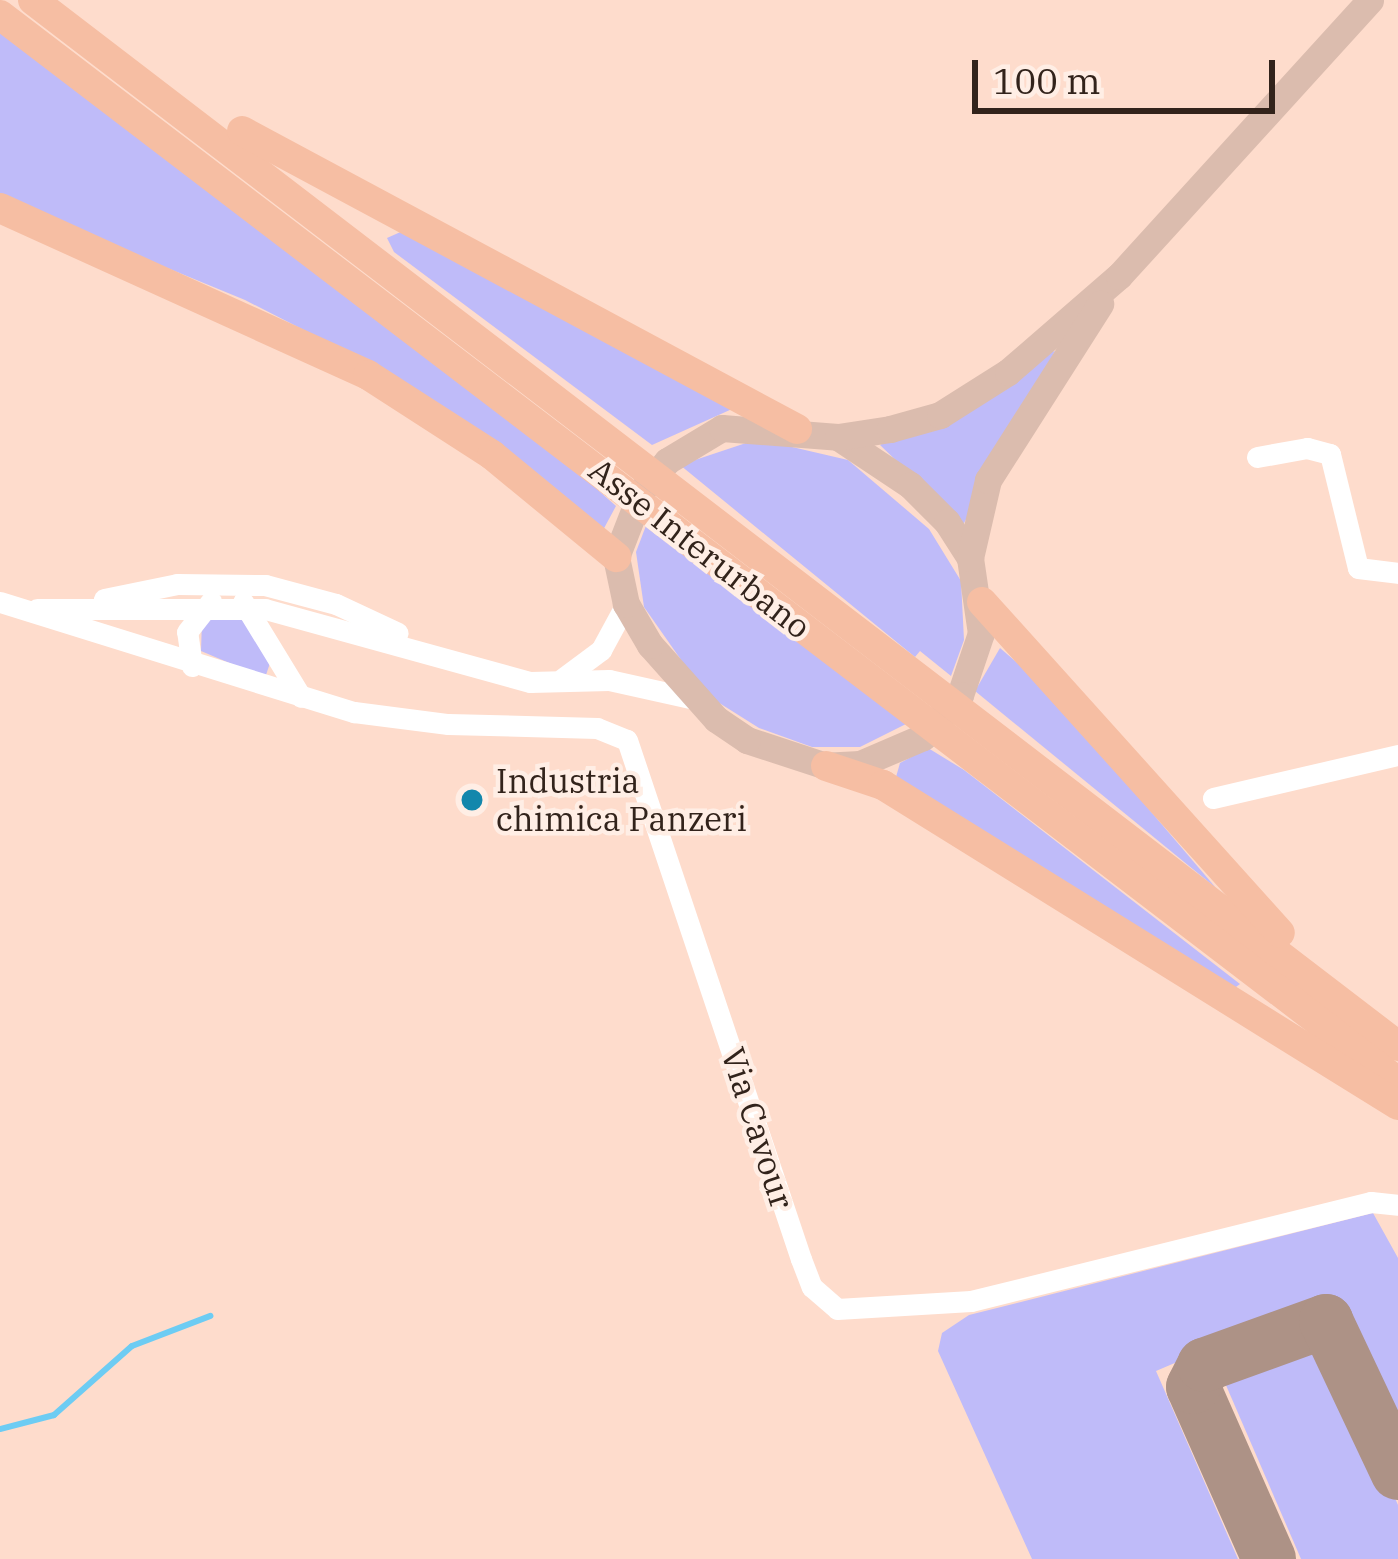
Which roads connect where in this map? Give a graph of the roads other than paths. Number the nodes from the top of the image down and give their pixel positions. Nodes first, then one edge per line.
1 (34, 0) edge
2 (1370, 0) edge
3 (0, 15) edge
4 (166, 97) junction
5 (0, 208) edge
6 (1119, 276) junction
7 (797, 429) junction
8 (838, 436) junction
9 (593, 447) junction
10 (1257, 457) dead end
11 (616, 557) junction
12 (970, 559) junction
13 (1398, 573) edge
14 (177, 584) junction
15 (240, 601) junction
16 (982, 602) junction
17 (206, 603) junction
18 (336, 604) junction
19 (626, 604) junction
20 (18, 606) edge
21 (304, 616) junction
22 (453, 659) junction
23 (192, 666) junction
24 (280, 668) junction
25 (559, 680) junction
26 (270, 690) junction
27 (301, 697) junction
28 (690, 698) junction
29 (1398, 755) edge
30 (826, 766) junction
31 (1213, 798) dead end
32 (1300, 970) junction
33 (1398, 1046) edge
34 (1398, 1082) edge
35 (1398, 1105) edge
36 (1398, 1205) edge

1 - 4 highway, Asse Interurbano
2 - 6 main road
3 - 9 highway, Asse Interurbano
4 - 7 highway
4 - 9 highway, Asse Interurbano
5 - 11 highway
6 - 8 main road
6 - 12 main road
7 - 8 main road
7 - 11 main road
8 - 12 main road
9 - 32 highway, Asse Interurbano
9 - 34 highway, Asse Interurbano
10 - 13 street
11 - 19 main road
12 - 16 main road
14 - 15 street
14 - 18 street
14 - 20 street
15 - 17 street
15 - 18 street
15 - 21 street
15 - 24 street
16 - 30 main road
16 - 32 highway
17 - 20 street
17 - 23 street
18 - 22 street
19 - 25 street
19 - 28 main road
20 - 23 street, Via Cavour
21 - 22 street
21 - 24 street
22 - 25 street
23 - 26 street, Via Cavour
24 - 26 street
24 - 27 street
25 - 28 street
26 - 27 street, Via Cavour
27 - 36 street, Via Cavour
28 - 30 main road
29 - 31 street
30 - 35 highway
32 - 33 highway, Asse Interurbano

